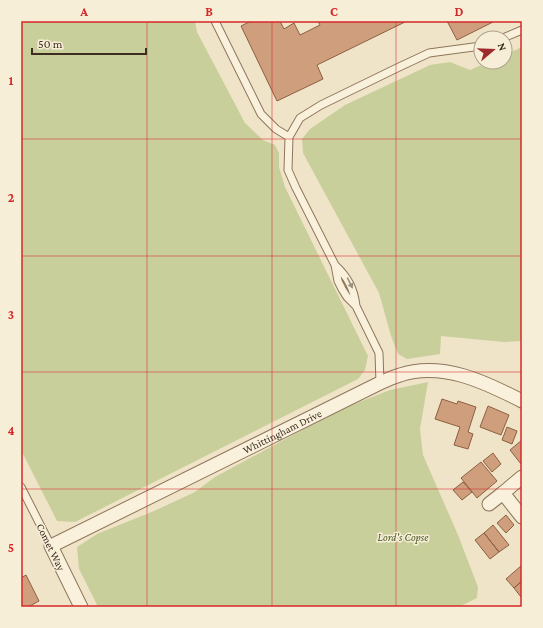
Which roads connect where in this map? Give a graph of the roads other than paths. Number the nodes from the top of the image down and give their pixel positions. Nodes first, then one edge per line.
1 (215, 21) edge
2 (473, 47) edge
3 (289, 137) junction
4 (380, 383) junction
5 (522, 401) edge
6 (522, 477) edge
7 (21, 487) edge
8 (503, 493) junction
9 (489, 504) dead end
10 (522, 517) edge
11 (51, 546) junction
12 (81, 607) edge

1 - 3 lane
2 - 3 lane
3 - 4 lane
4 - 5 street, Whittingham Drive
4 - 11 street, Whittingham Drive
6 - 8 street
7 - 11 lane, Comet Way
8 - 9 street
8 - 10 street
11 - 12 street, Comet Way

